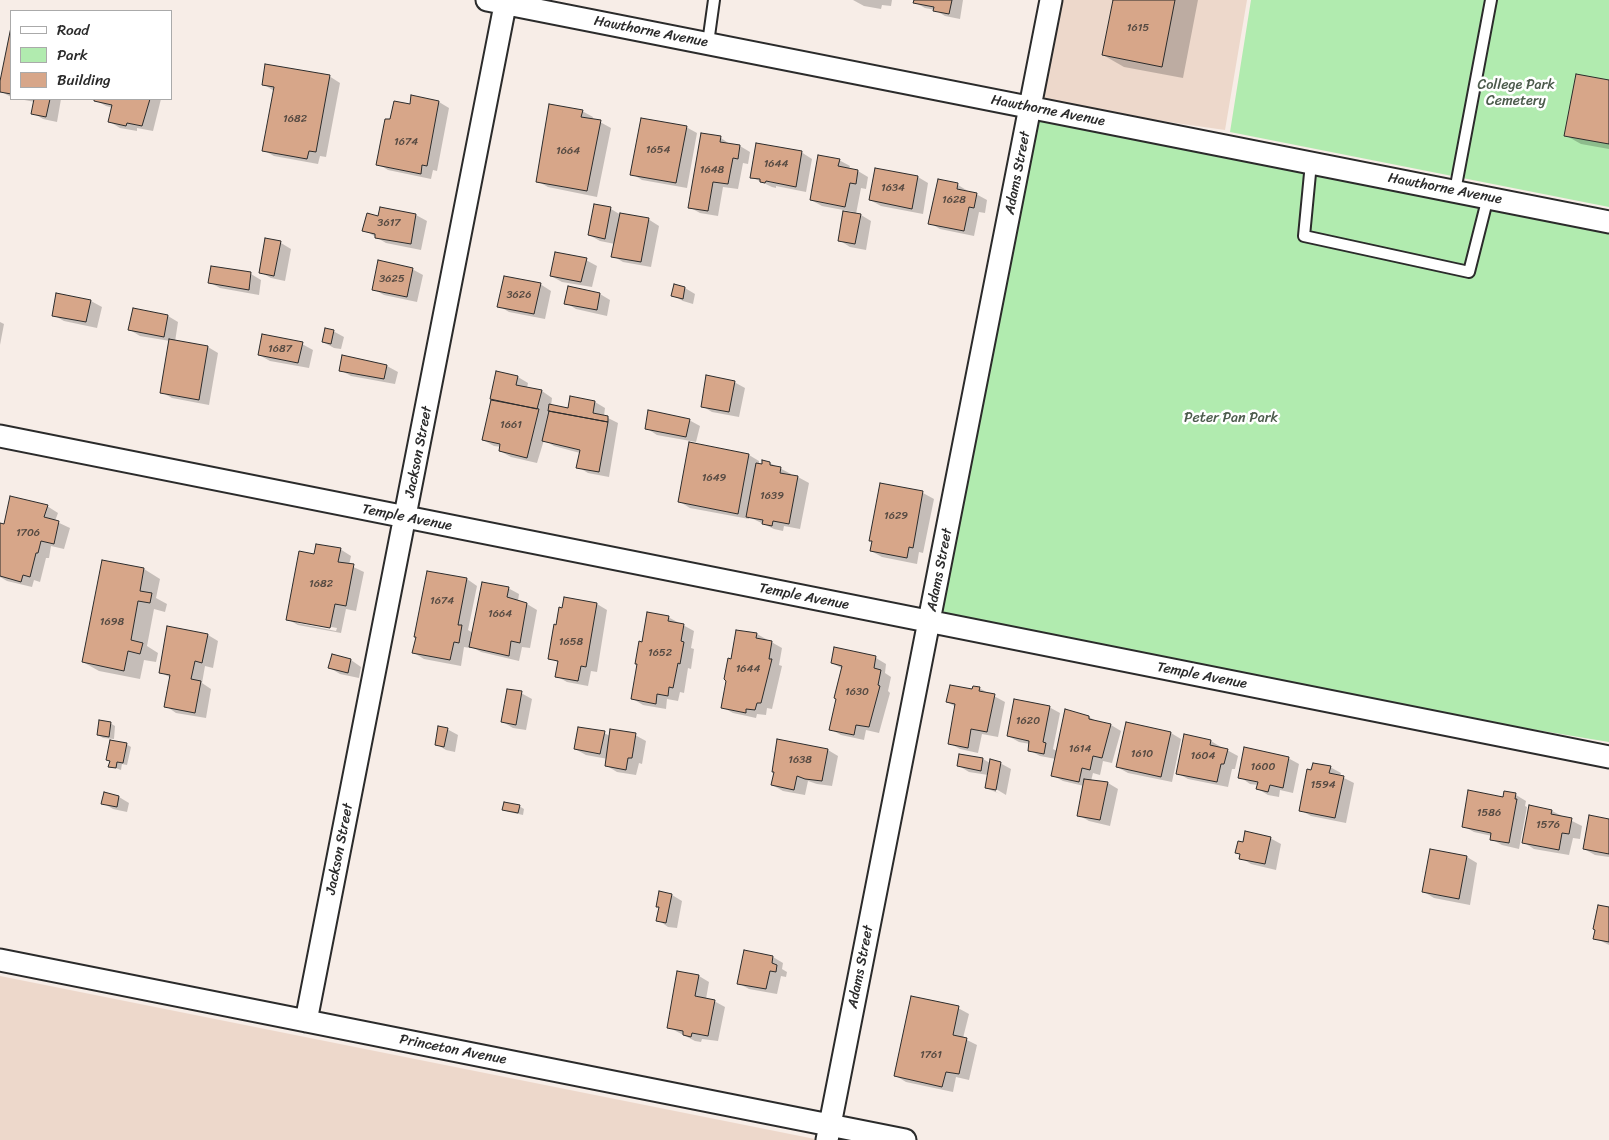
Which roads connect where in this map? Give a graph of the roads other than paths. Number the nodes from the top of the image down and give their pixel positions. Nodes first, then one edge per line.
1 (714, 0) edge
2 (1051, 0) edge
3 (1491, 0) edge
4 (500, 1) edge
5 (708, 44) junction
6 (1030, 107) junction
7 (1311, 162) junction
8 (1455, 191) junction
9 (1488, 197) junction
10 (1609, 222) edge
11 (0, 436) edge
12 (406, 517) junction
13 (929, 622) junction
14 (1609, 757) edge
15 (0, 960) edge
16 (306, 1020) junction
17 (828, 1132) edge
18 (905, 1140) edge

1 - 5 lane
2 - 6 street, Adams Street
3 - 8 lane
4 - 5 street, Hawthorne Avenue
4 - 12 street, Jackson Street
5 - 6 street, Hawthorne Avenue
6 - 7 street, Hawthorne Avenue
6 - 13 street, Adams Street
7 - 8 street, Hawthorne Avenue
7 - 9 lane
8 - 9 street, Hawthorne Avenue
9 - 10 street, Hawthorne Avenue
11 - 12 street, Temple Avenue
12 - 13 street, Temple Avenue
12 - 16 street, Jackson Street
13 - 14 street, Temple Avenue
13 - 17 street, Adams Street
15 - 16 street, Princeton Avenue
16 - 17 street, Princeton Avenue
17 - 18 street, Princeton Avenue

